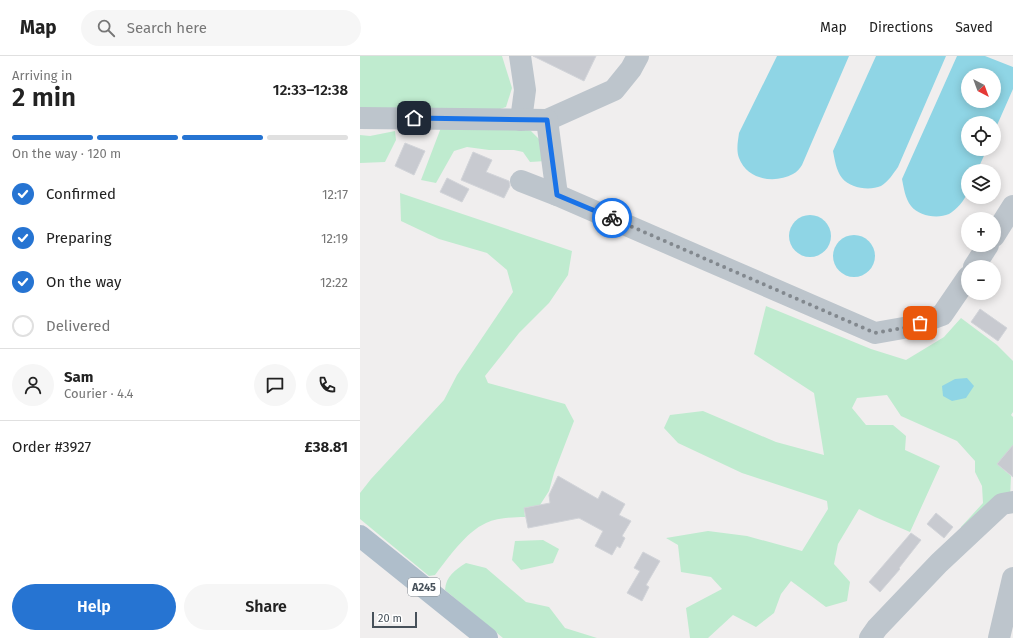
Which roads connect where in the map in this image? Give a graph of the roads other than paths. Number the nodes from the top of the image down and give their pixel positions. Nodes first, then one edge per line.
1 (638, 56) edge
2 (519, 59) edge
3 (360, 118) edge
4 (521, 120) junction
5 (547, 120) junction
6 (521, 180) dead end
7 (557, 195) junction
8 (1013, 206) edge
9 (1001, 225) edge
10 (961, 287) edge
11 (1013, 502) edge
12 (360, 536) edge
13 (1013, 578) edge
14 (487, 638) edge
15 (870, 638) edge
16 (1000, 638) edge

1 - 5 lane
2 - 4 lane
3 - 4 lane
4 - 5 lane
5 - 7 lane
6 - 7 lane
7 - 10 lane
8 - 9 lane
11 - 15 lane
12 - 14 main road, A245
13 - 16 lane

